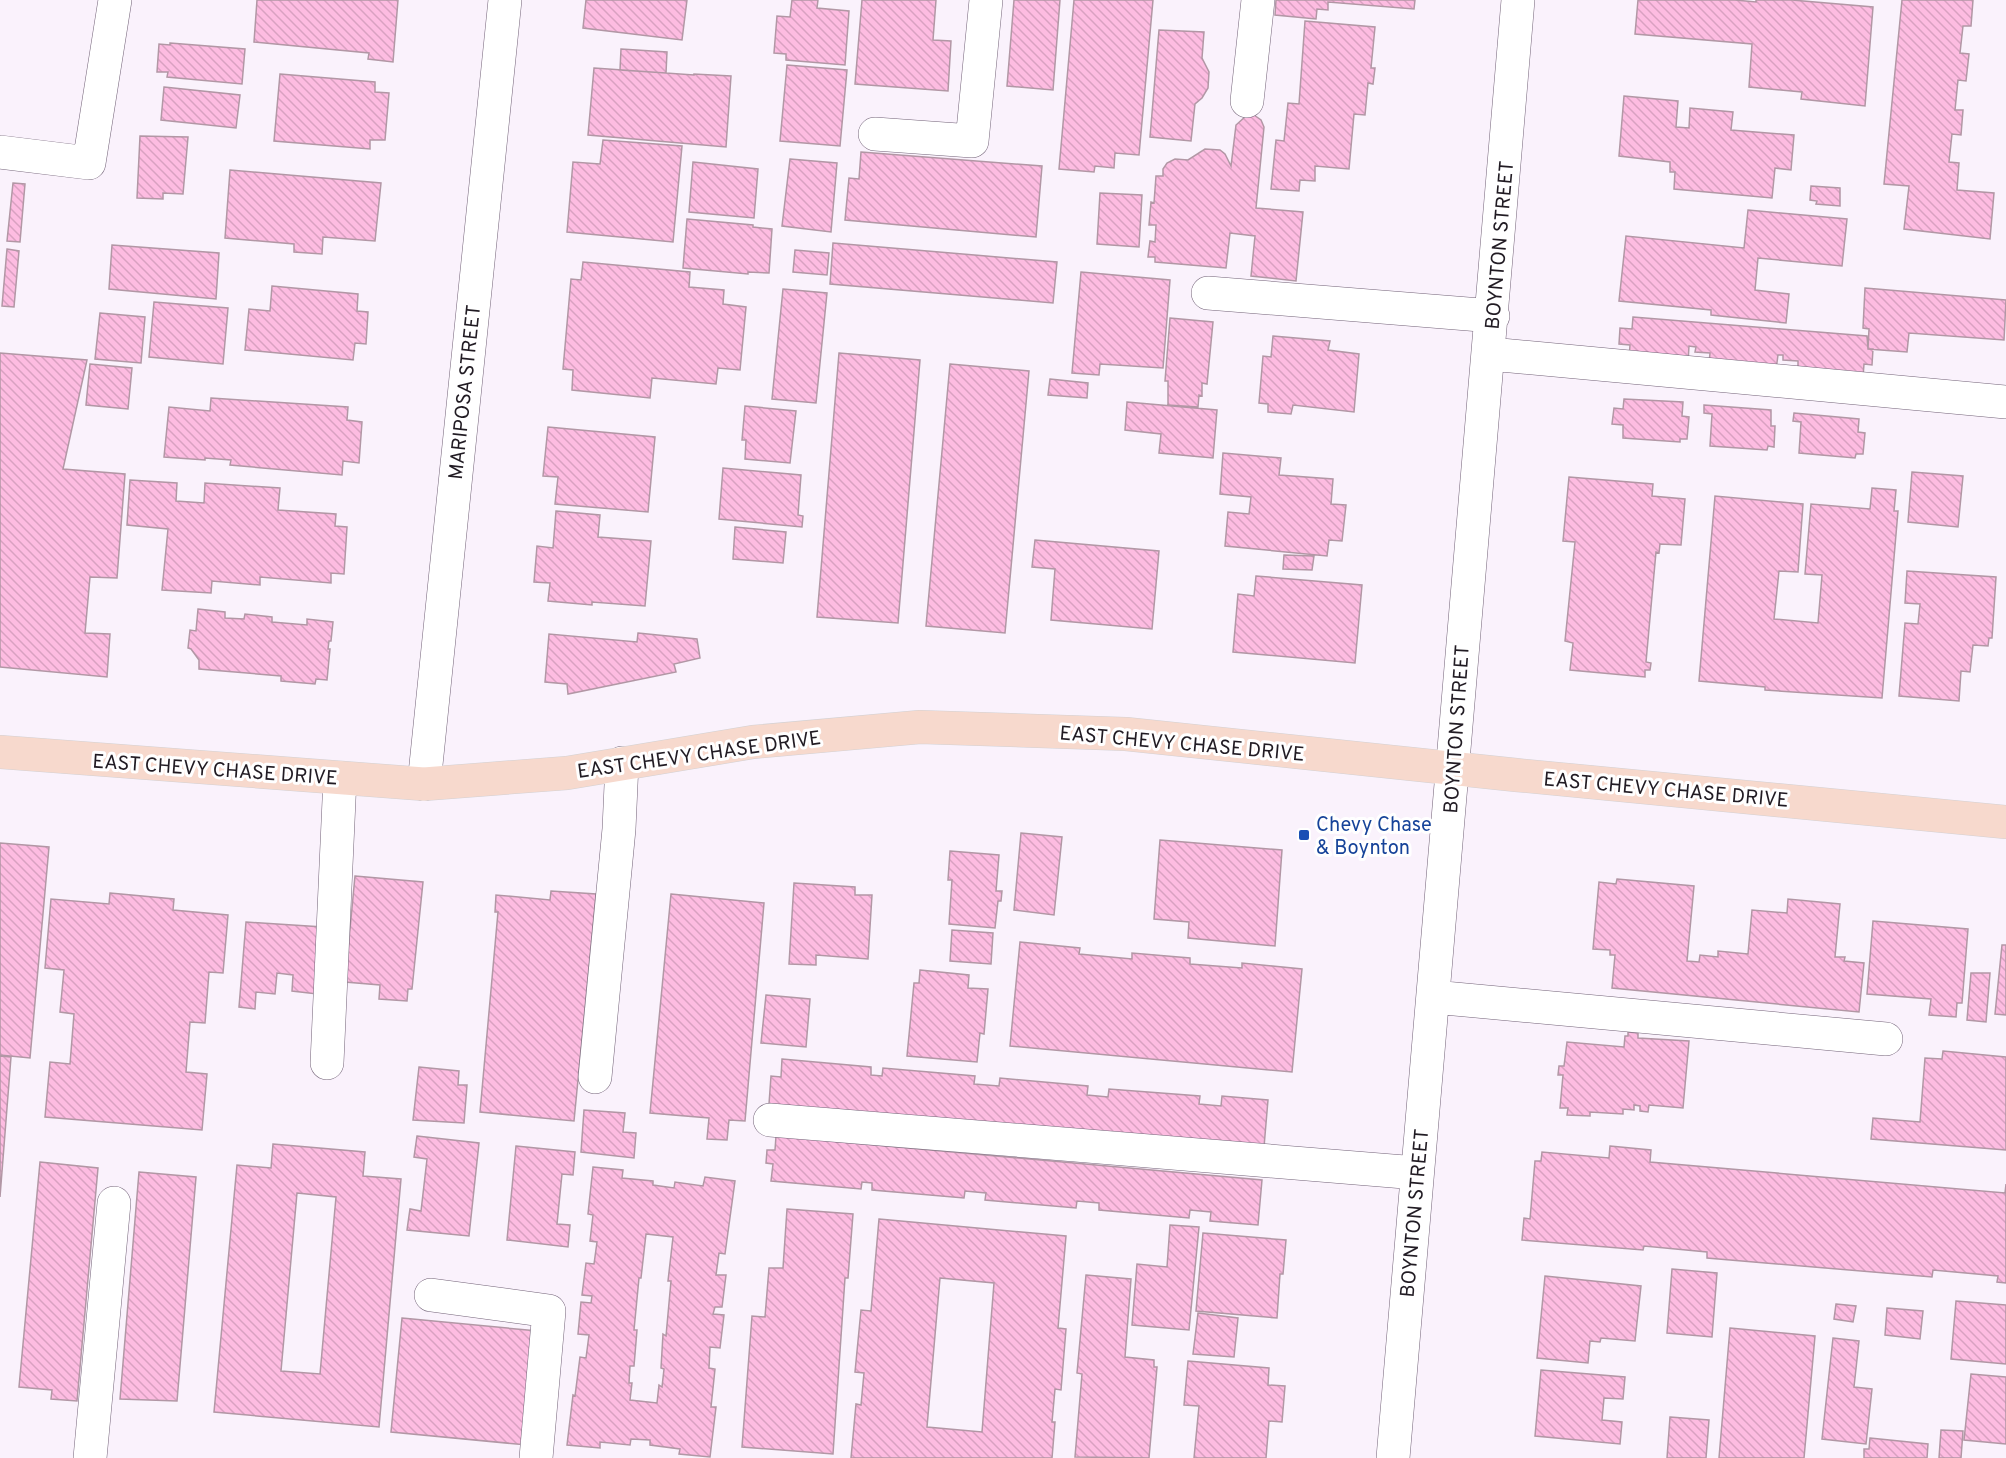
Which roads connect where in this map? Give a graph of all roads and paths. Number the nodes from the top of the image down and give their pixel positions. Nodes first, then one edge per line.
1 (115, 0) edge
2 (505, 0) edge
3 (986, 0) edge
4 (1258, 0) edge
5 (1518, 0) edge
6 (1247, 102) dead end
7 (875, 134) dead end
8 (0, 153) edge
9 (1208, 293) dead end
10 (1493, 316) junction
11 (1490, 354) junction
12 (2006, 402) edge
13 (0, 753) edge
14 (622, 764) junction
15 (1454, 768) junction
16 (340, 778) junction
17 (424, 784) junction
18 (2006, 822) edge
19 (1433, 997) junction
20 (1887, 1039) dead end
21 (327, 1063) dead end
22 (595, 1077) dead end
23 (770, 1120) dead end
24 (1417, 1173) junction
25 (114, 1203) dead end
26 (431, 1295) dead end
27 (90, 1458) edge
28 (536, 1458) edge
29 (1393, 1458) edge

1 - 8 street
2 - 17 street, MARIPOSA STREET
3 - 7 street
4 - 6 street
5 - 10 street, BOYNTON STREET
9 - 10 street
10 - 11 street, BOYNTON STREET
11 - 12 street
11 - 15 street, BOYNTON STREET
13 - 16 main road, EAST CHEVY CHASE DRIVE
14 - 15 main road, EAST CHEVY CHASE DRIVE
14 - 17 main road, EAST CHEVY CHASE DRIVE
14 - 22 street
15 - 18 main road, EAST CHEVY CHASE DRIVE
15 - 19 street, BOYNTON STREET
16 - 17 main road, EAST CHEVY CHASE DRIVE
16 - 21 street
19 - 20 street
19 - 24 street, BOYNTON STREET
23 - 24 street
24 - 29 street, BOYNTON STREET
25 - 27 street
26 - 28 street

